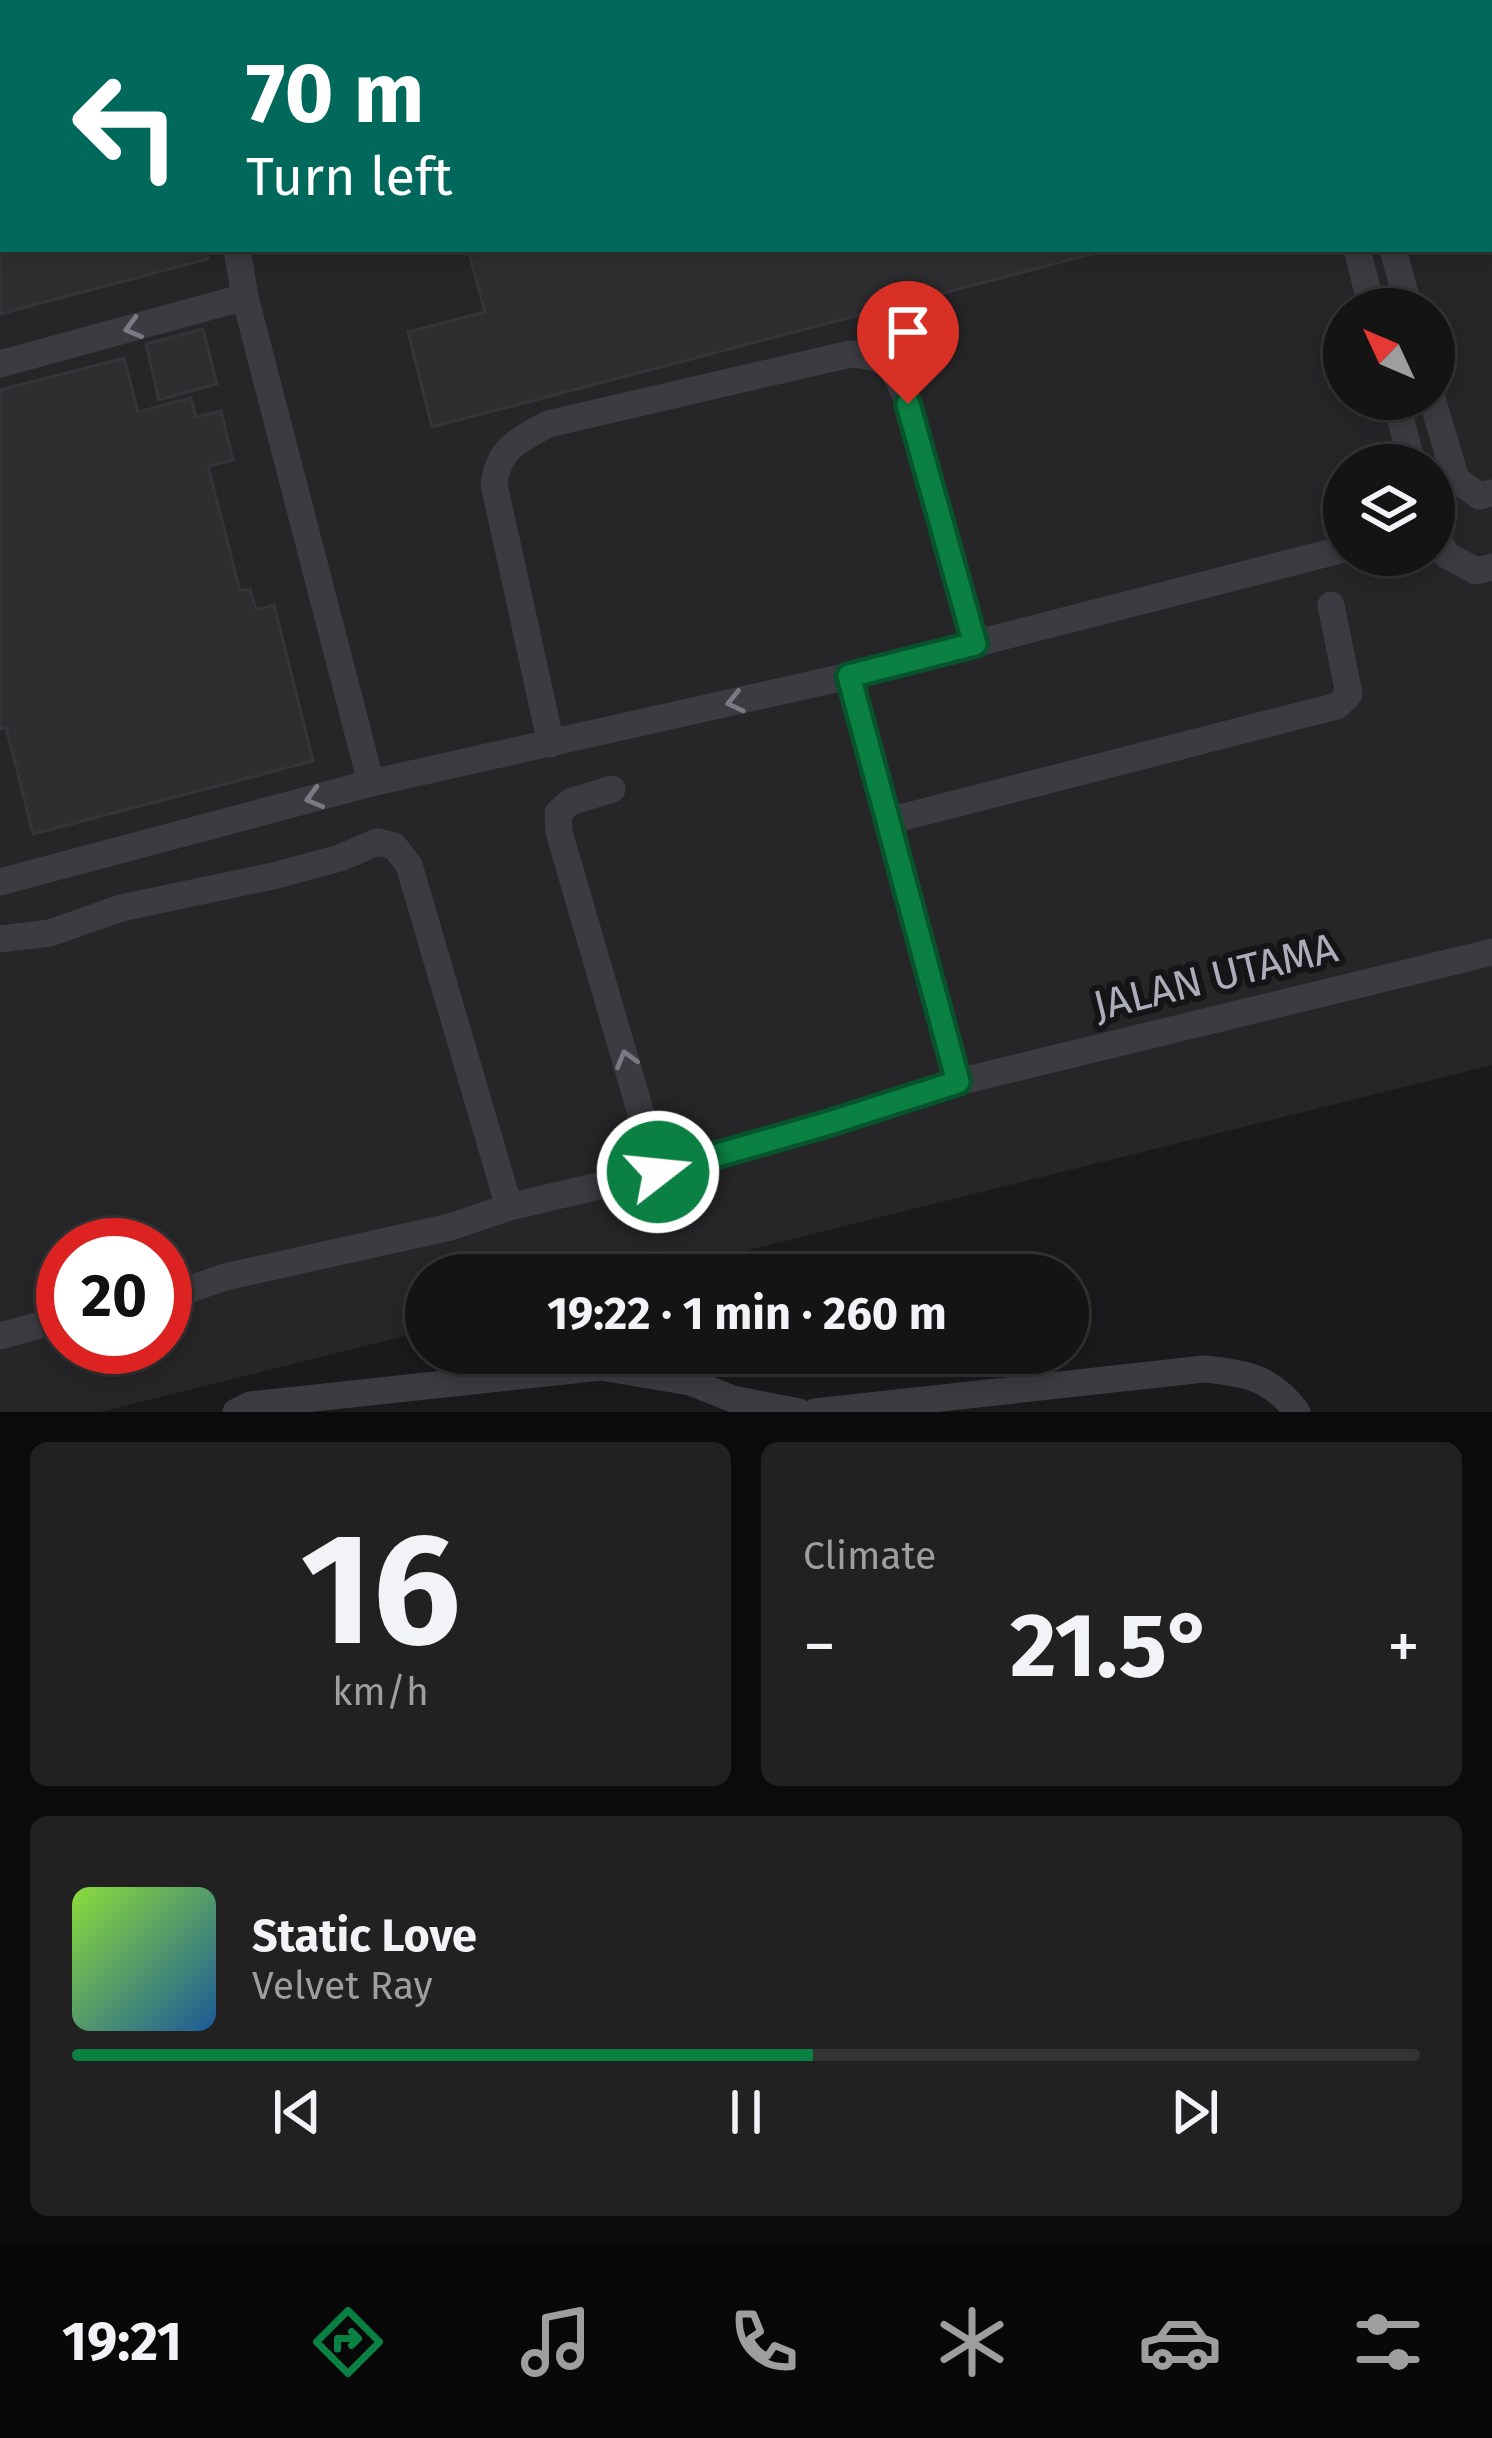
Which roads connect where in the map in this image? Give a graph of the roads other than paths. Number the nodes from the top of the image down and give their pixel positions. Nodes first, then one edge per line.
1 (238, 252) edge
2 (1358, 252) edge
3 (1394, 252) edge
4 (1367, 288) edge
5 (1403, 288) edge
6 (245, 296) junction
7 (0, 364) edge
8 (1438, 420) edge
9 (1492, 493) edge
10 (1323, 554) edge
11 (1455, 560) edge
12 (1492, 567) edge
13 (1331, 605) dead end
14 (975, 644) junction
15 (849, 676) junction
16 (551, 744) junction
17 (370, 783) junction
18 (612, 788) dead end
19 (888, 821) junction
20 (0, 882) edge
21 (0, 939) edge
22 (1492, 952) edge
23 (958, 1082) junction
24 (658, 1172) junction
25 (509, 1207) junction
26 (192, 1289) edge
27 (36, 1326) edge
28 (0, 1336) edge
29 (236, 1412) edge
30 (800, 1412) edge
31 (815, 1412) edge
32 (1297, 1412) edge

1 - 6 lane
2 - 4 lane
3 - 5 lane
6 -> 7 lane
6 - 17 lane
8 - 9 lane
10 - 14 lane
11 - 12 lane
13 - 19 lane
14 - 15 lane
14 - 16 lane
15 -> 16 lane
15 - 19 lane
16 - 17 lane
17 -> 20 lane
24 -> 18 lane
19 - 23 lane
21 - 25 lane
22 - 23 lane, JALAN UTAMA
23 - 24 lane, JALAN UTAMA
24 - 25 lane, JALAN UTAMA
25 - 26 lane, JALAN UTAMA
27 - 28 lane
29 - 30 lane
31 - 32 lane

